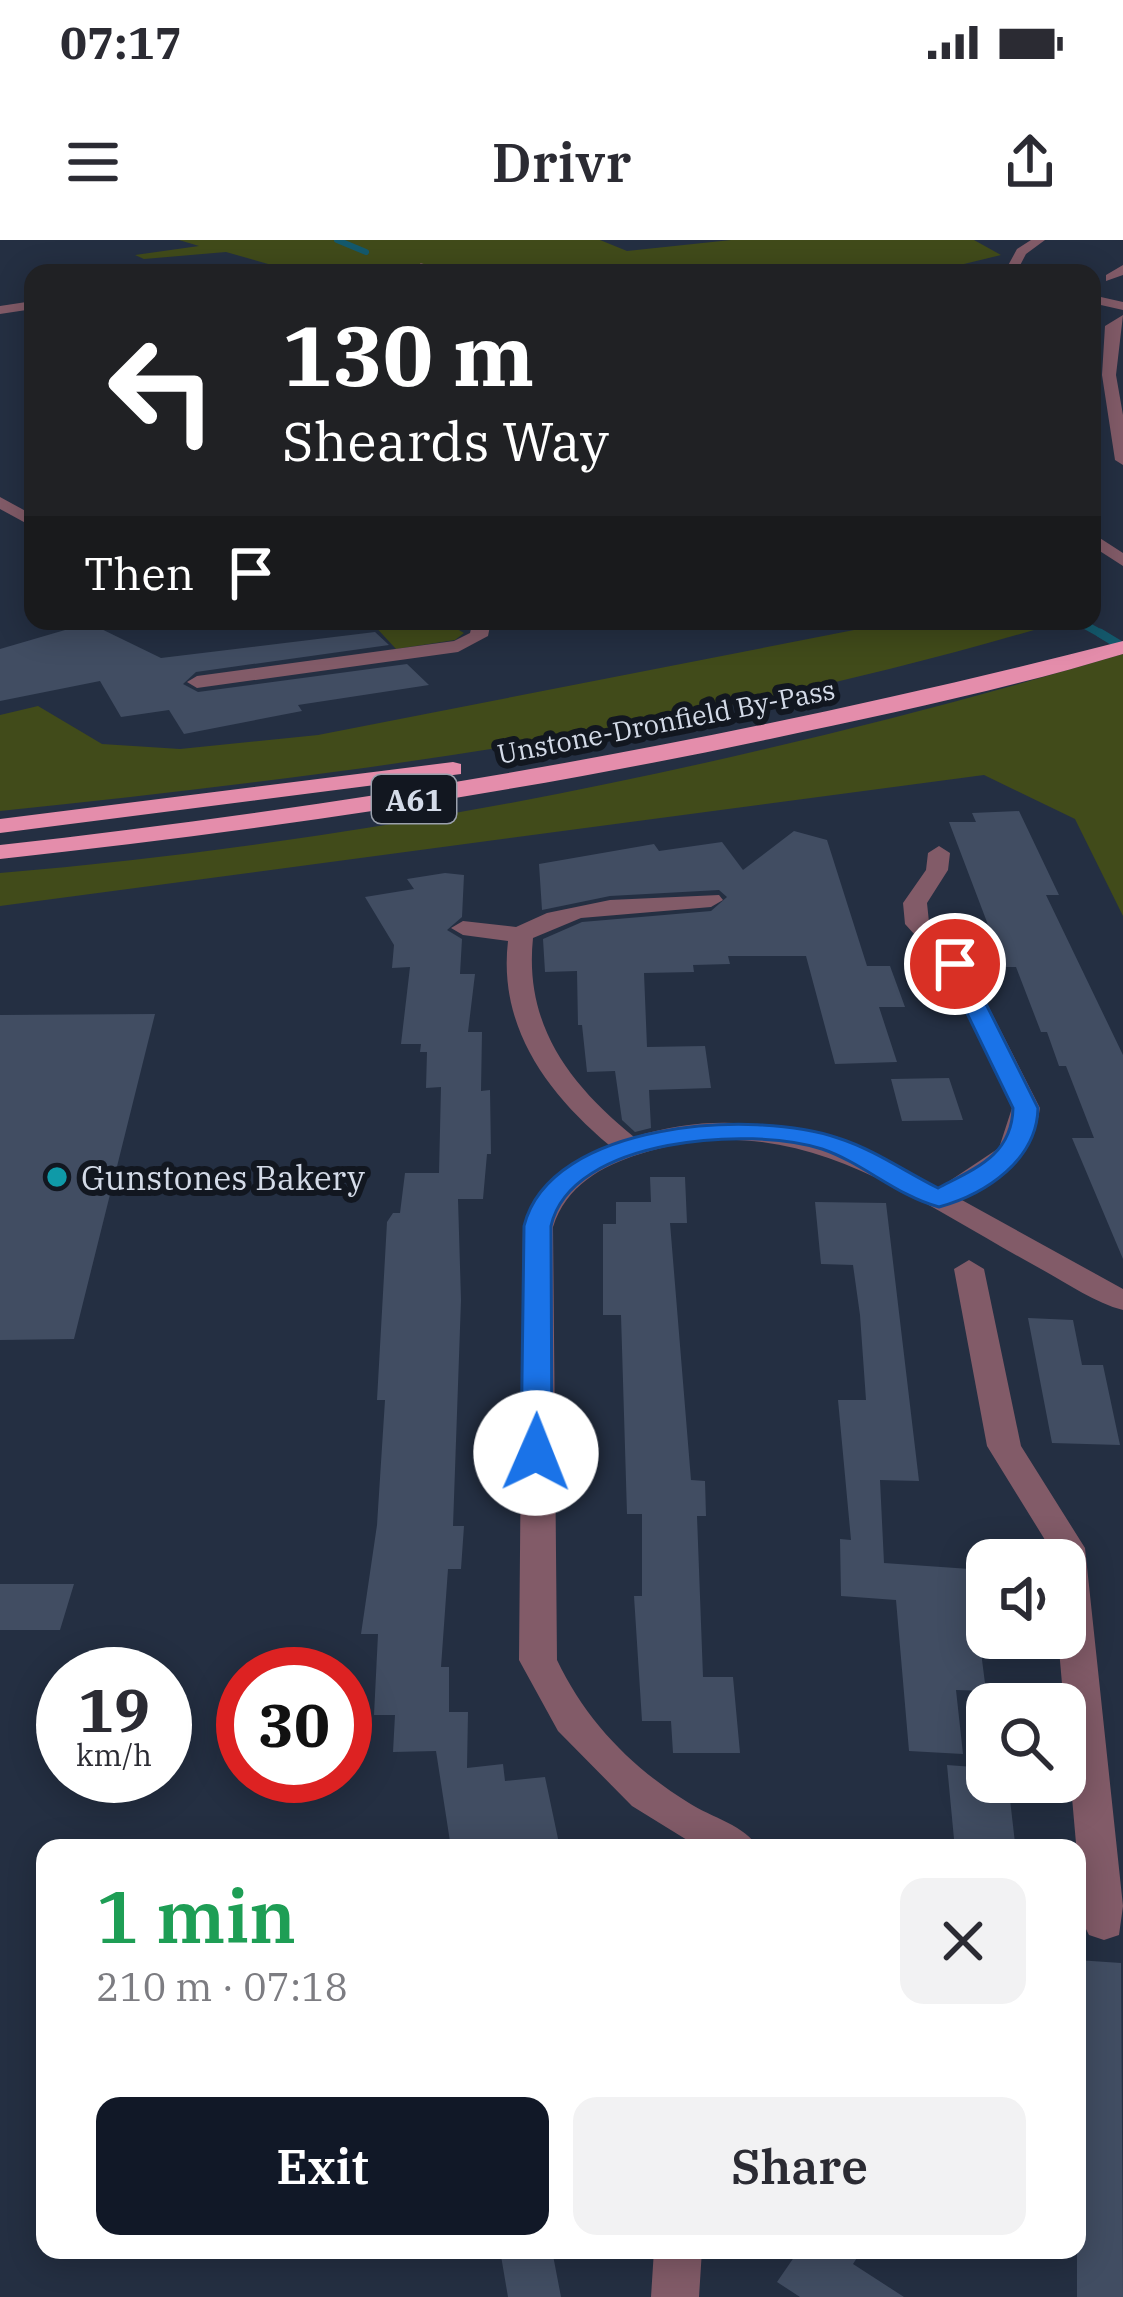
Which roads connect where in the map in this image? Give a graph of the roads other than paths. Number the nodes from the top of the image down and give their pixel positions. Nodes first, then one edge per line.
1 (1002, 240) edge
2 (1035, 242) edge
3 (1123, 269) edge
4 (1110, 278) dead end
5 (1123, 320) edge
6 (1116, 358) edge
7 (1121, 450) edge
8 (480, 630) edge
9 (1095, 630) edge
10 (1123, 647) edge
11 (187, 683) dead end
12 (0, 826) edge
13 (0, 852) edge
14 (939, 853) dead end
15 (711, 900) dead end
16 (463, 928) dead end
17 (521, 934) junction
18 (628, 1148) junction
19 (939, 1199) junction
20 (969, 1269) dead end
21 (1123, 1300) edge
22 (717, 1839) edge
23 (1101, 1922) edge
24 (677, 2259) edge
25 (674, 2297) edge

1 - 2 street
3 - 4 street
5 - 6 street
6 - 7 street
8 - 11 street
9 - 12 highway, Unstone-Dronfield By-Pass / A61
10 - 13 highway, Unstone-Dronfield By-Pass / A61
14 - 19 street
15 - 17 street
16 - 17 street
17 - 18 street
18 - 19 street
18 - 22 street
19 - 21 street
20 - 23 street
24 - 25 street

